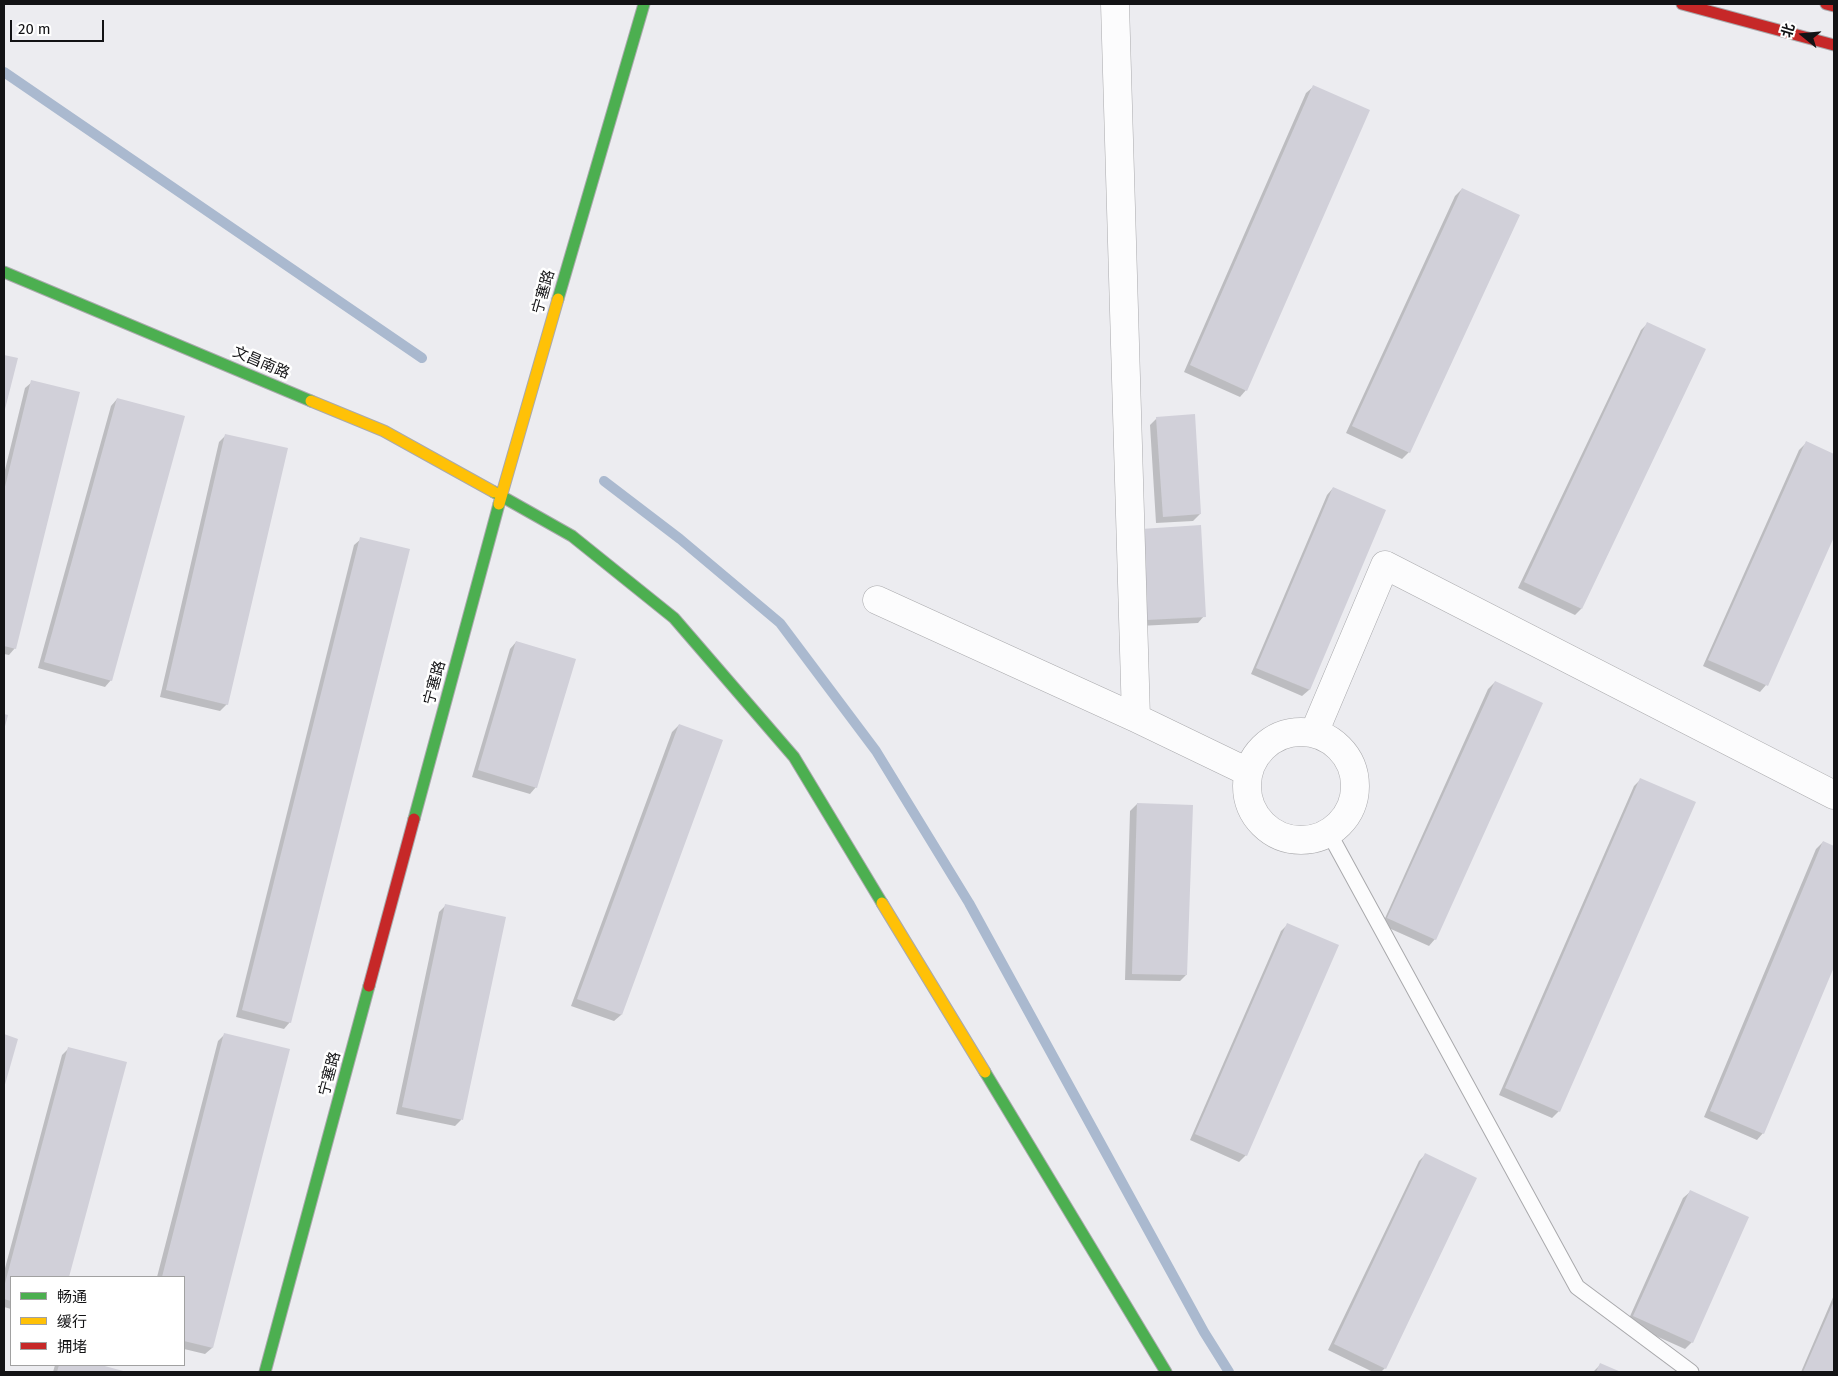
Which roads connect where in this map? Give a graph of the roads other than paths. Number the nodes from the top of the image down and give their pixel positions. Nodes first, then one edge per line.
1 (644, 4) edge
2 (1115, 4) edge
3 (1682, 4) edge
4 (1826, 4) edge
5 (1834, 6) edge
6 (1834, 45) edge
7 (4, 272) edge
8 (501, 496) junction
9 (877, 600) dead end
10 (1136, 718) junction
11 (1314, 733) junction
12 (1248, 772) junction
13 (1834, 795) edge
14 (1329, 833) junction
15 (265, 1372) edge
16 (1166, 1372) edge
17 (1690, 1372) edge

1 - 8 street, 宁塞路
2 - 10 street
3 - 6 street
4 - 5 street
7 - 8 street, 文昌南路
8 - 15 street, 宁塞路
8 - 16 street, 文昌南路
9 - 10 street
10 - 12 street
11 - 12 street
11 - 13 street
11 - 14 street
12 - 14 street
14 - 17 lane

